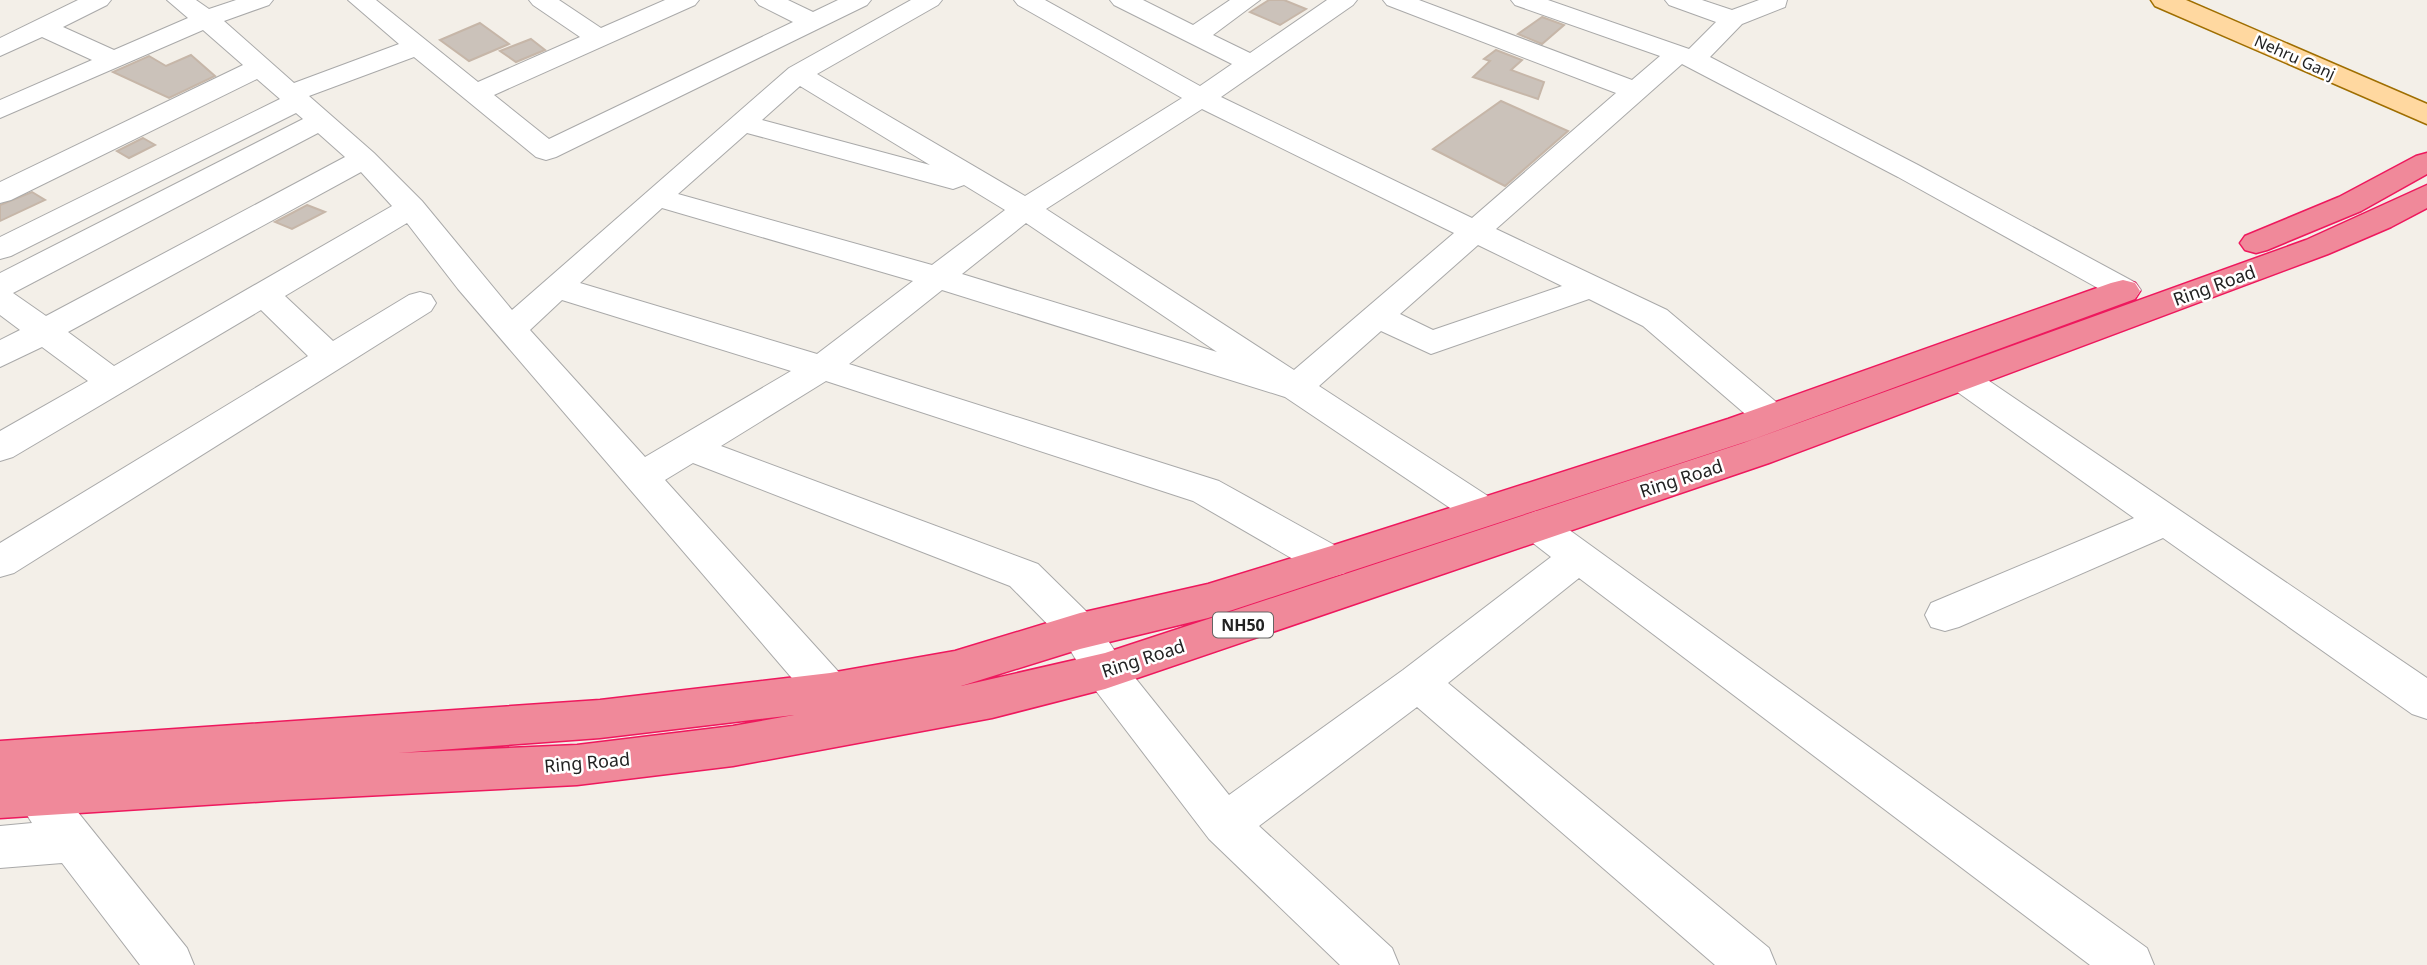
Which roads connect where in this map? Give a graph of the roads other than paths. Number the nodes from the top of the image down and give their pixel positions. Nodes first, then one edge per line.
1 (99, 0) edge
2 (260, 0) edge
3 (361, 0) edge
4 (686, 0) edge
5 (768, 0) edge
6 (858, 0) edge
7 (1027, 0) edge
8 (1247, 0) edge
9 (1343, 0) edge
10 (1396, 0) edge
11 (1678, 0) edge
12 (2164, 0) edge
13 (2193, 0) edge
14 (548, 1) edge
15 (1131, 1) edge
16 (1776, 1) edge
17 (1538, 2) edge
18 (912, 3) edge
19 (193, 10) edge
20 (1733, 19) junction
21 (813, 22) junction
22 (43, 28) junction
23 (1194, 36) junction
24 (598, 38) junction
25 (418, 46) junction
26 (0, 48) edge
27 (1686, 56) junction
28 (114, 60) junction
29 (1250, 63) junction
30 (260, 67) junction
31 (798, 74) junction
32 (1635, 91) junction
33 (475, 93) junction
34 (1201, 98) junction
35 (2427, 100) edge
36 (303, 106) junction
37 (0, 110) edge
38 (2427, 115) edge
39 (741, 123) junction
40 (364, 159) junction
41 (2427, 162) edge
42 (0, 194) edge
43 (2427, 195) edge
44 (656, 197) junction
45 (1011, 200) junction
46 (411, 208) junction
47 (1475, 231) junction
48 (0, 249) edge
49 (936, 278) junction
50 (0, 286) edge
51 (556, 286) junction
52 (1591, 287) junction
53 (2125, 290) junction
54 (263, 294) junction
55 (0, 299) edge
56 (421, 303) dead end
57 (1378, 316) junction
58 (512, 328) junction
59 (43, 332) junction
60 (0, 355) edge
61 (330, 358) junction
62 (822, 368) junction
63 (1961, 378) junction
64 (113, 382) junction
65 (1295, 388) junction
66 (1770, 416) junction
67 (0, 448) edge
68 (690, 448) junction
69 (643, 476) junction
70 (1484, 512) junction
71 (2164, 521) junction
72 (1537, 526) junction
73 (1579, 556) junction
74 (0, 562) edge
75 (1331, 562) junction
76 (1945, 615) dead end
77 (1080, 631) junction
78 (1105, 671) junction
79 (1418, 683) junction
80 (830, 692) junction
81 (2427, 701) edge
82 (0, 761) edge
83 (18, 796) edge
84 (1225, 824) junction
85 (72, 841) junction
86 (0, 847) edge
87 (170, 965) edge
88 (1375, 965) edge
89 (1752, 965) edge
90 (2130, 965) edge

1 - 22 street
2 - 19 street
3 - 25 street
4 - 24 street
5 - 21 street
6 - 21 street
7 - 34 street
8 - 23 street
9 - 29 street
10 - 32 street
11 - 20 street
12 - 38 main road, Nehru Ganj
13 - 35 main road, Nehru Ganj
14 - 24 street
15 - 23 street
16 - 20 street
17 - 27 street
18 - 31 street
19 - 28 street
19 - 30 street
20 - 27 street
21 - 33 street
22 - 26 street
22 - 28 street
23 - 29 street
24 - 33 street
25 - 33 street
25 - 36 street
27 - 32 street
27 - 53 street
28 - 37 street
29 - 34 street
30 - 36 street
30 - 42 street
31 - 39 street
31 - 45 street
32 - 47 street
34 - 45 street
34 - 47 street
36 - 40 street
36 - 48 street
36 - 50 street
39 - 44 street
39 - 45 street
40 - 46 street
40 - 59 street
41 - 53 highway, Ring Road / NH50
43 - 63 highway, Ring Road / NH50
44 - 49 street
44 - 51 street
45 - 49 street
45 - 65 street
46 - 54 street
46 - 58 street
47 - 52 street
47 - 57 street
49 - 62 street
49 - 65 street
51 - 58 street
51 - 62 street
52 - 57 street
52 - 66 street
53 - 66 highway, Ring Road / NH50
54 - 61 street
54 - 64 street
55 - 59 street
56 - 61 street
57 - 65 street
58 - 69 street
59 - 60 street
59 - 64 street
61 - 74 street
62 - 68 street
62 - 75 street
63 - 71 street
63 - 72 highway, Ring Road / NH50
64 - 67 street
65 - 70 street
66 - 70 highway, Ring Road / NH50
68 - 69 street
68 - 77 street
69 - 80 street
70 - 75 highway, Ring Road / NH50
71 - 76 street
71 - 81 street
72 - 73 street
72 - 78 highway, Ring Road / NH50
73 - 79 street
73 - 90 street
75 - 77 highway, Ring Road / NH50
77 - 78 street
77 - 80 highway, Ring Road / NH50
78 - 83 highway, Ring Road / NH50
78 - 84 street
79 - 84 street
79 - 89 street
80 - 82 highway, Ring Road / NH50
83 - 85 street
84 - 88 street
85 - 86 street
85 - 87 street

